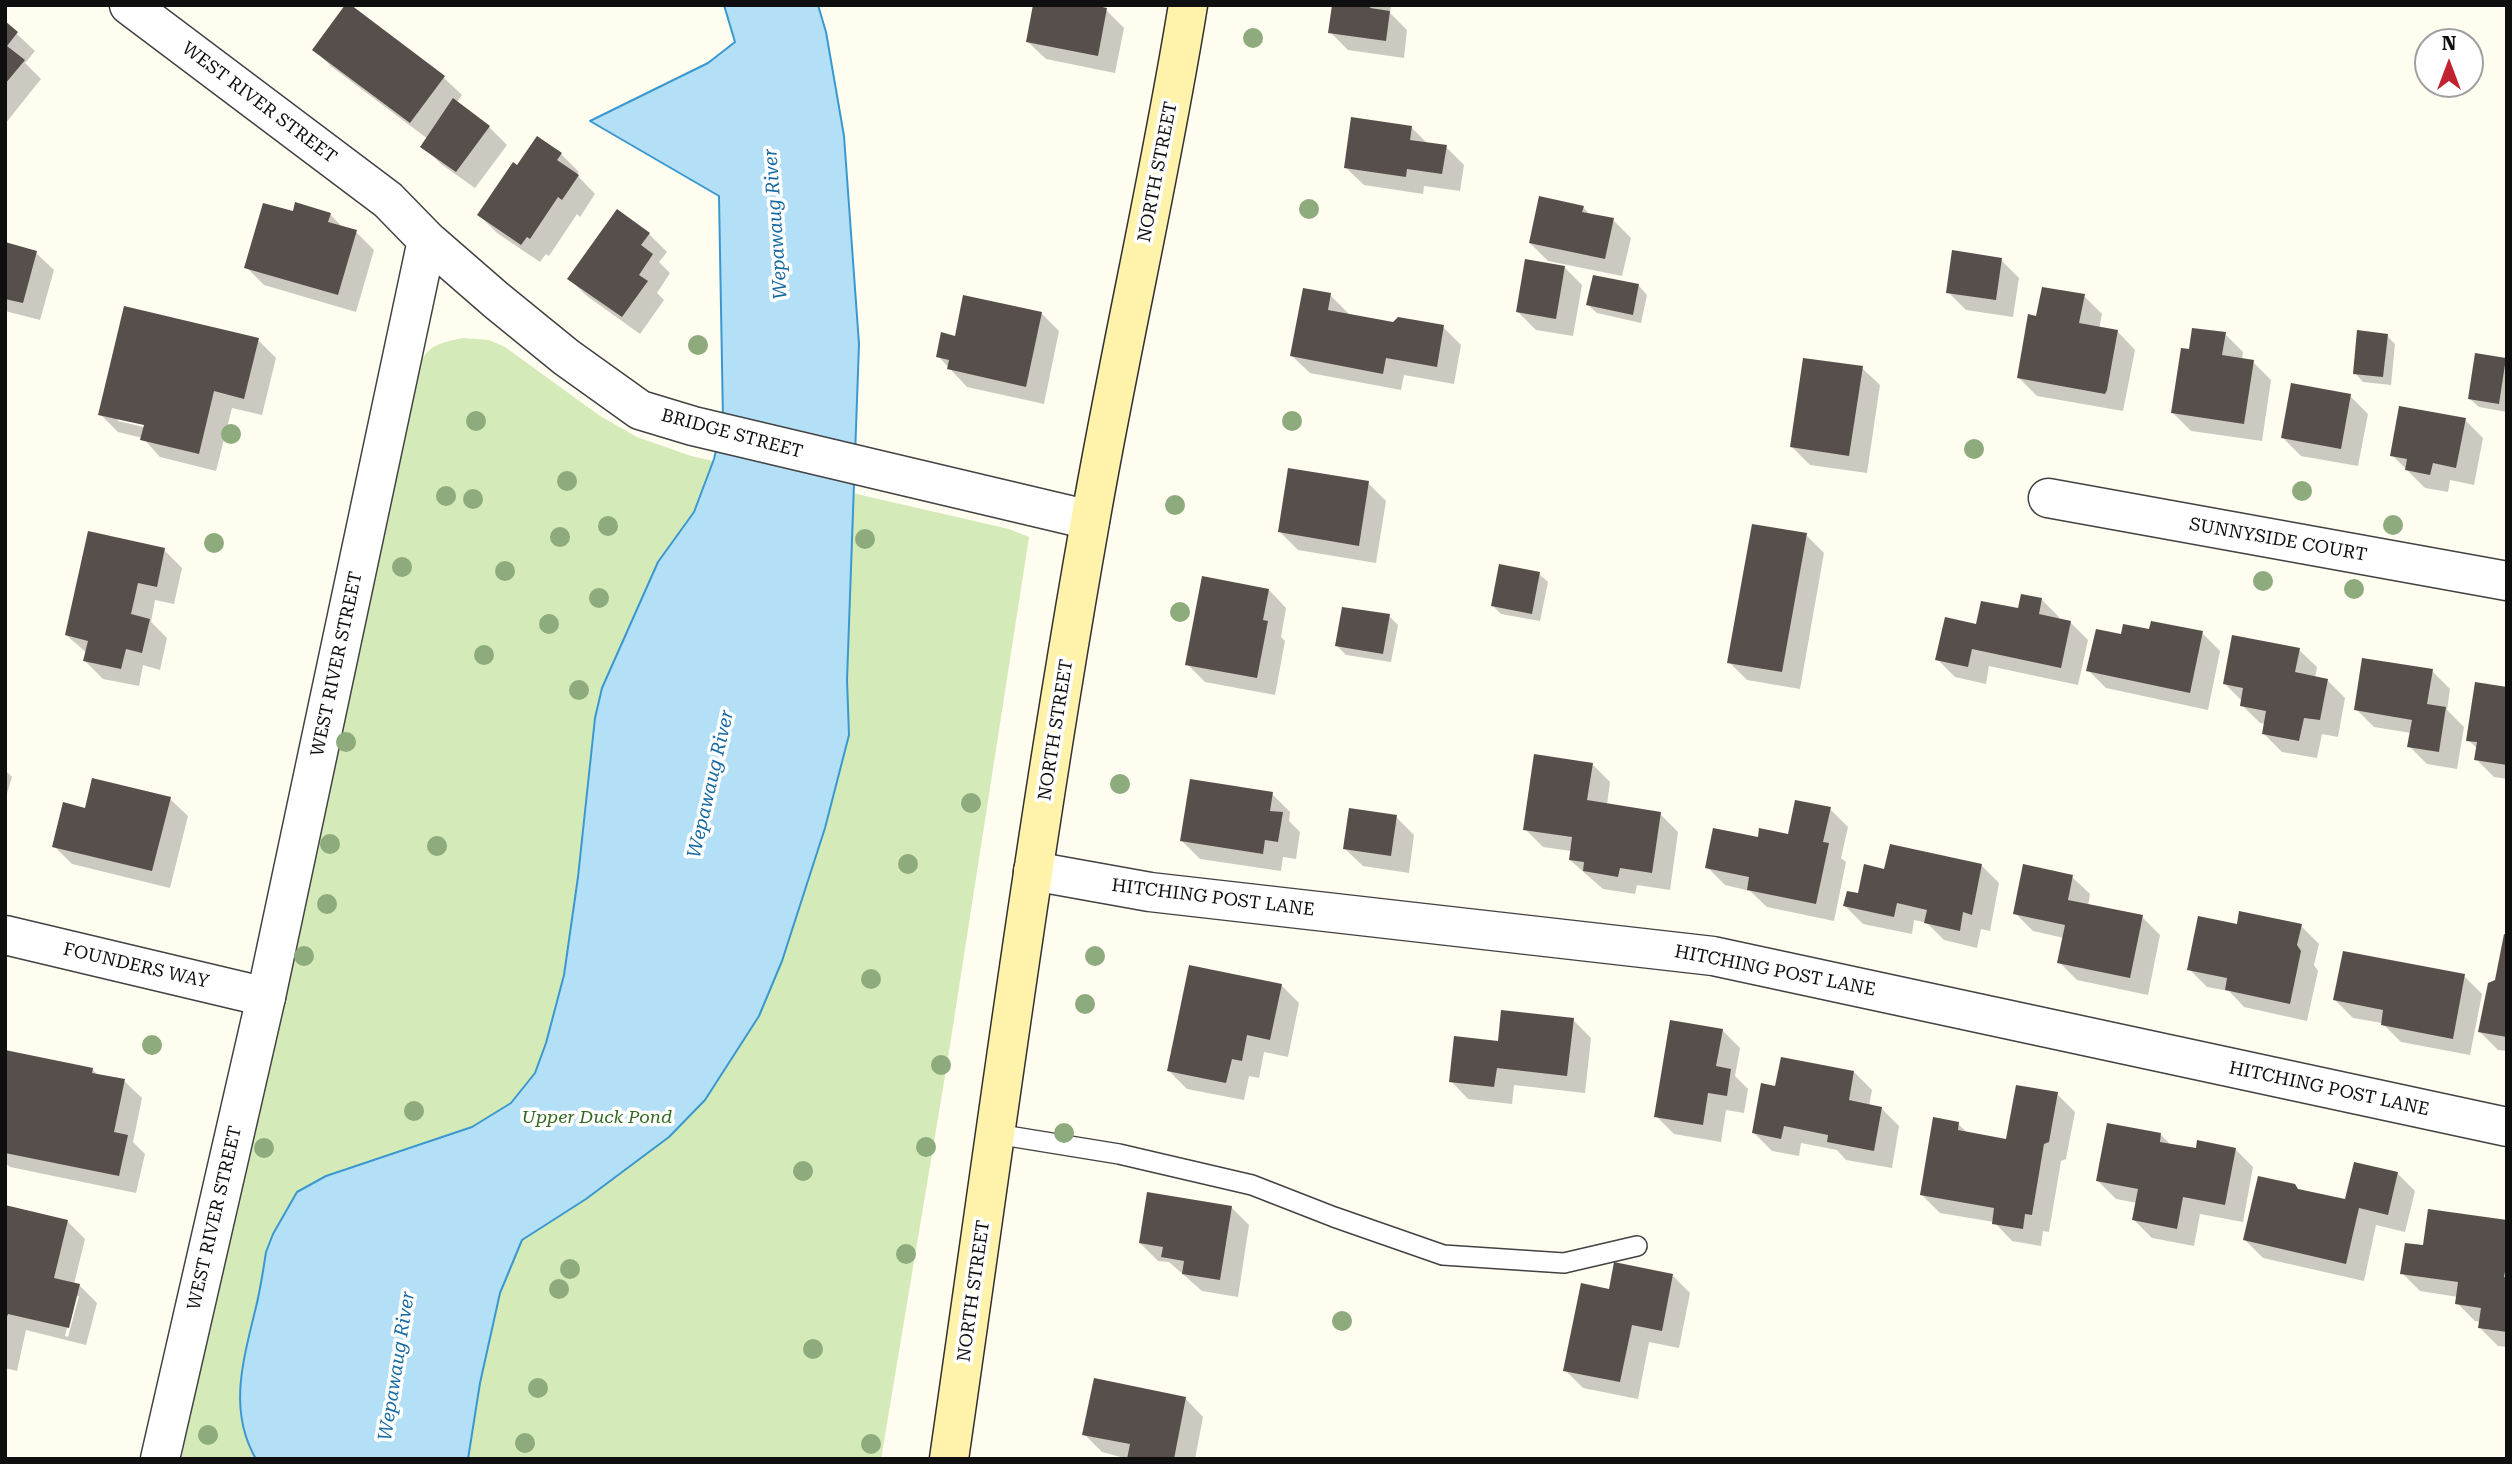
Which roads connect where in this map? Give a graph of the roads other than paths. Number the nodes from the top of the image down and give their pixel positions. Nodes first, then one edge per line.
1 (129, 5) edge
2 (1188, 5) edge
3 (427, 240) junction
4 (2048, 498) dead end
5 (1090, 520) junction
6 (2507, 581) edge
7 (1033, 871) junction
8 (5, 935) edge
9 (266, 997) junction
10 (2507, 1127) edge
11 (996, 1134) junction
12 (1637, 1246) dead end
13 (160, 1459) edge
14 (950, 1459) edge

1 - 3 street, WEST RIVER STREET
2 - 5 main road, NORTH STREET
3 - 5 street, BRIDGE STREET
3 - 9 street, WEST RIVER STREET
4 - 6 street, SUNNYSIDE COURT
5 - 7 main road, NORTH STREET
7 - 10 street, HITCHING POST LANE
7 - 11 main road, NORTH STREET
8 - 9 street, FOUNDERS WAY
9 - 13 street, WEST RIVER STREET
11 - 12 lane
11 - 14 main road, NORTH STREET

